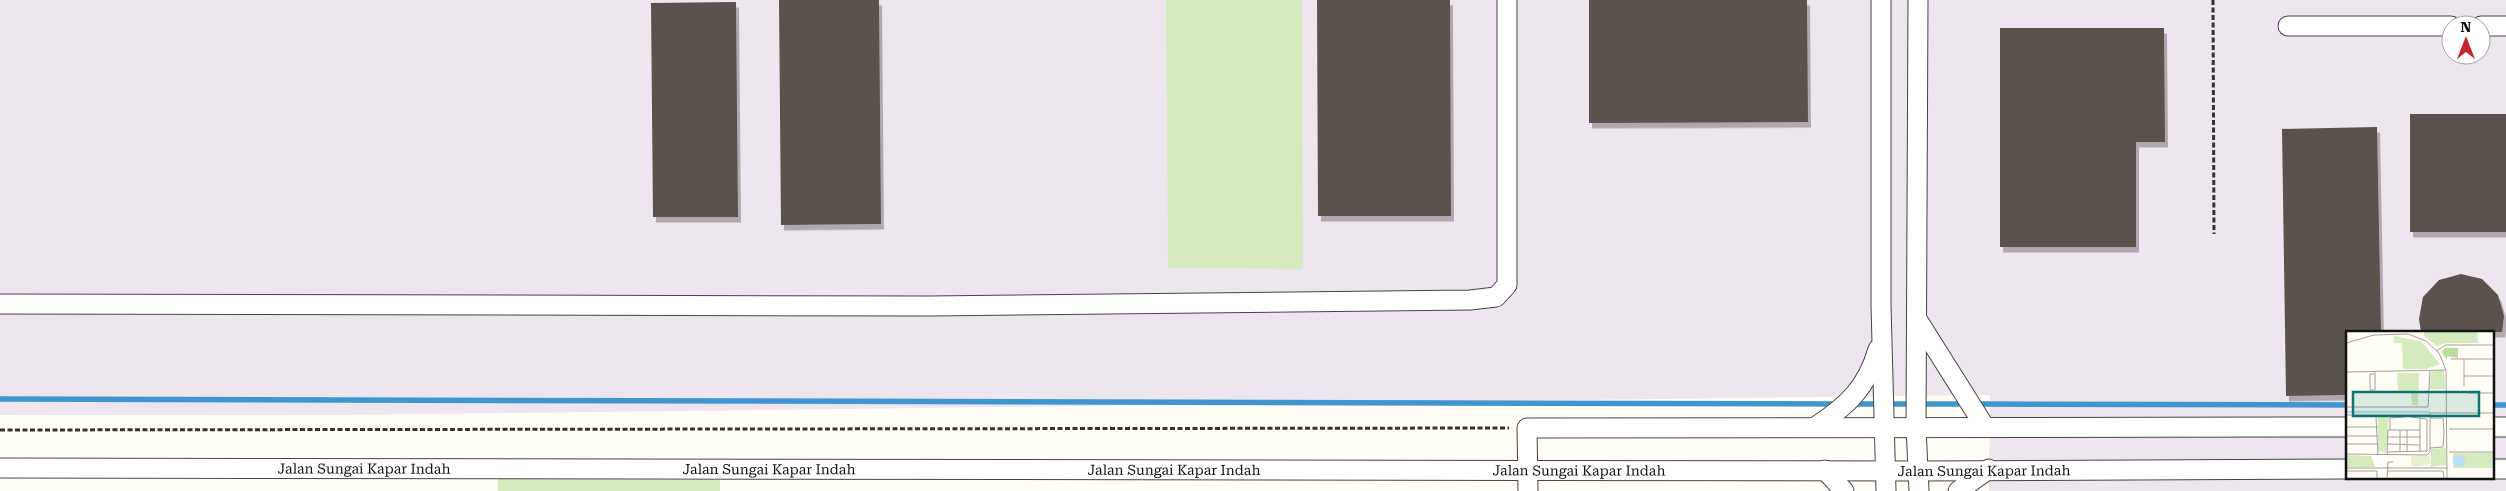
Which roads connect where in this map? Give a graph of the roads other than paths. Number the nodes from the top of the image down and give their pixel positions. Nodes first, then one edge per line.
1 (1507, 0) edge
2 (1881, 0) edge
3 (1918, 0) edge
4 (2288, 26) dead end
5 (2441, 26) edge
6 (2491, 26) edge
7 (2506, 26) edge
8 (0, 304) edge
9 (1917, 319) junction
10 (1882, 334) junction
11 (1916, 420) junction
12 (1885, 421) junction
13 (2346, 427) edge
14 (1815, 428) junction
15 (1985, 428) junction
16 (0, 468) edge
17 (1989, 469) junction
18 (2346, 469) edge
19 (1528, 470) junction
20 (1825, 470) junction
21 (1886, 470) junction
22 (1919, 471) junction
23 (1528, 491) edge
24 (1844, 491) edge
25 (1886, 491) edge
26 (1919, 491) edge
27 (1958, 491) edge

1 - 8 street
2 - 10 street
3 - 9 street
4 - 5 street
6 - 7 street
9 - 11 street
9 - 15 street
10 - 12 street
10 - 14 street
11 - 12 street
11 - 15 street
11 - 22 street
12 - 14 street
12 - 21 street
13 - 15 street
14 - 19 street
16 - 19 street, Jalan Sungai Kapar Indah
17 - 18 street, Jalan Sungai Kapar Indah
17 - 22 street, Jalan Sungai Kapar Indah
17 - 27 street
19 - 20 street, Jalan Sungai Kapar Indah
19 - 23 street
20 - 21 street, Jalan Sungai Kapar Indah
20 - 24 street
21 - 22 street, Jalan Sungai Kapar Indah
21 - 25 street
22 - 26 street

